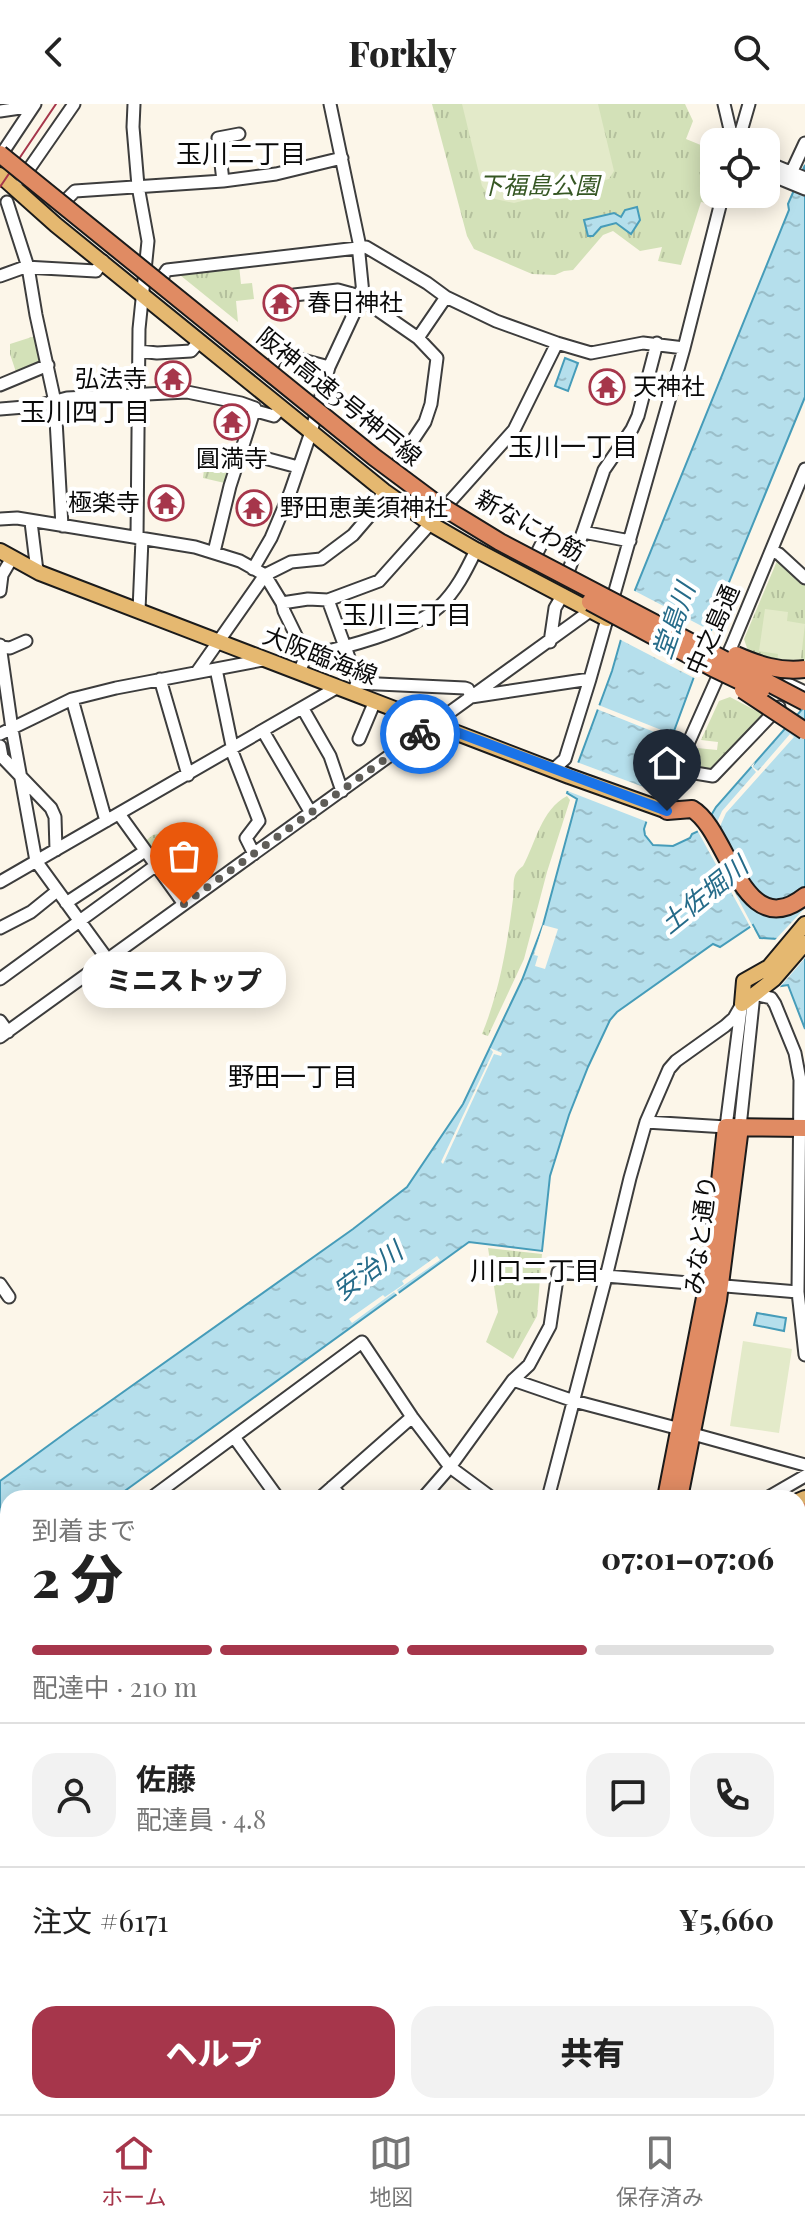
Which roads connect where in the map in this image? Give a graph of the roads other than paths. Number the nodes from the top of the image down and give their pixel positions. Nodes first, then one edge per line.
1 (74, 104) edge
2 (134, 104) edge
3 (330, 104) edge
4 (724, 104) edge
5 (731, 104) edge
6 (749, 104) edge
7 (29, 107) edge
8 (0, 111) edge
9 (733, 128) edge
10 (735, 128) edge
11 (741, 128) edge
12 (239, 134) dead end
13 (805, 143) edge
14 (2, 149) edge
15 (342, 158) junction
16 (0, 167) edge
17 (29, 168) junction
18 (780, 170) edge
19 (0, 175) edge
20 (799, 180) edge
21 (223, 181) junction
22 (138, 186) junction
23 (16, 189) junction
24 (67, 199) junction
25 (7, 202) junction
26 (719, 208) edge
27 (0, 214) edge
28 (360, 247) junction
29 (103, 261) junction
30 (146, 262) junction
31 (28, 267) junction
32 (0, 276) edge
33 (163, 276) junction
34 (143, 295) junction
35 (294, 295) dead end
36 (361, 297) junction
37 (446, 297) junction
38 (418, 338) junction
39 (199, 342) junction
40 (557, 343) junction
41 (657, 343) junction
42 (684, 348) junction
43 (139, 351) junction
44 (48, 365) junction
45 (271, 367) junction
46 (329, 367) junction
47 (0, 385) edge
48 (140, 394) junction
49 (55, 402) junction
50 (318, 405) junction
51 (281, 408) junction
52 (0, 409) edge
53 (256, 409) junction
54 (311, 432) junction
55 (242, 452) junction
56 (298, 467) junction
57 (395, 467) junction
58 (805, 469) edge
59 (384, 491) junction
60 (446, 505) junction
61 (0, 519) edge
62 (31, 522) junction
63 (431, 524) junction
64 (62, 526) junction
65 (583, 532) junction
66 (139, 538) junction
67 (543, 541) dead end
68 (630, 541) junction
69 (476, 550) junction
70 (772, 551) junction
71 (4, 552) edge
72 (214, 552) junction
73 (536, 555) junction
74 (253, 569) junction
75 (37, 571) junction
76 (568, 572) junction
77 (1, 575) edge
78 (265, 575) junction
79 (805, 578) edge
80 (0, 591) edge
81 (562, 596) junction
82 (328, 600) junction
83 (282, 603) junction
84 (624, 603) junction
85 (139, 610) junction
86 (590, 611) junction
87 (612, 622) junction
88 (26, 641) dead end
89 (219, 641) junction
90 (550, 642) junction
91 (0, 646) edge
92 (346, 647) junction
93 (728, 654) junction
94 (306, 656) junction
95 (266, 659) junction
96 (216, 669) junction
97 (805, 669) edge
98 (711, 671) junction
99 (197, 672) junction
100 (299, 672) junction
101 (160, 679) junction
102 (590, 679) junction
103 (338, 687) junction
104 (355, 688) junction
105 (471, 697) junction
106 (72, 699) junction
107 (802, 699) edge
108 (375, 701) junction
109 (779, 707) junction
110 (303, 709) junction
111 (805, 721) edge
112 (435, 724) junction
113 (12, 729) junction
114 (263, 731) junction
115 (805, 731) edge
116 (0, 734) edge
117 (359, 739) dead end
118 (0, 746) edge
119 (231, 749) junction
120 (554, 769) junction
121 (677, 770) junction
122 (188, 775) junction
123 (22, 778) junction
124 (342, 791) junction
125 (662, 810) junction
126 (311, 813) junction
127 (119, 814) junction
128 (106, 821) junction
129 (56, 850) junction
130 (145, 851) junction
131 (254, 854) junction
132 (36, 861) junction
133 (155, 866) junction
134 (0, 882) edge
135 (57, 891) junction
136 (805, 896) edge
137 (66, 903) junction
138 (184, 904) junction
139 (79, 921) junction
140 (805, 924) edge
141 (0, 928) edge
142 (805, 943) edge
143 (108, 960) junction
144 (749, 978) junction
145 (0, 979) edge
146 (754, 994) junction
147 (742, 1004) junction
148 (0, 1021) edge
149 (4, 1034) edge
150 (646, 1122) junction
151 (733, 1127) junction
152 (803, 1128) edge
153 (606, 1277) junction
154 (0, 1284) edge
155 (713, 1285) junction
156 (798, 1292) junction
157 (0, 1297) edge
158 (805, 1355) edge
159 (513, 1380) junction
160 (574, 1401) junction
161 (412, 1417) junction
162 (687, 1432) junction
163 (234, 1437) junction
164 (805, 1465) edge
165 (450, 1467) junction
166 (805, 1476) edge
167 (332, 1487) junction
168 (162, 1490) edge
169 (272, 1490) edge
170 (329, 1490) edge
171 (335, 1490) edge
172 (430, 1490) edge
173 (479, 1490) edge
174 (550, 1490) edge
175 (669, 1490) edge
176 (680, 1490) edge
177 (781, 1490) edge

1 - 17 street
2 - 22 street
3 - 15 street
4 - 9 street
5 - 10 street
6 - 11 street
7 - 8 street
7 - 14 street
12 - 21 street
13 - 20 street
14 - 17 main road, 新なにわ筋
14 - 84 highway, 阪神高速3号神戸線, bridge
15 - 21 street
15 - 28 street
16 - 98 highway, 阪神高速3号神戸線, bridge
17 - 23 street
17 - 24 main road, 新なにわ筋
18 - 20 street
19 - 23 main road, 新なにわ筋
21 - 22 street
22 - 24 street
22 - 30 street
23 - 25 street
23 - 29 main road, 新なにわ筋
24 - 30 main road, 新なにわ筋
25 - 27 street
25 - 31 street
26 - 42 street
28 - 33 street
28 - 36 street
28 - 37 street
29 - 31 street
29 - 34 main road, 新なにわ筋
30 - 33 main road, 新なにわ筋
30 - 34 street
31 - 32 street
31 - 44 street
33 - 45 main road, 新なにわ筋
34 - 39 main road, 新なにわ筋
34 - 43 street
35 - 36 street
36 - 38 street
36 - 46 street
37 - 38 street
37 - 40 street
38 - 57 street
39 - 43 street
39 - 51 main road, 新なにわ筋
40 - 41 street
40 - 60 street
41 - 42 street
41 - 65 street
42 - 68 street
43 - 48 street
44 - 47 street
44 - 49 street
45 - 46 street
45 - 50 main road, 新なにわ筋
46 - 50 street
48 - 49 street
48 - 53 street
48 - 66 street
49 - 52 street
49 - 64 street
50 - 54 street
50 - 57 main road, 新なにわ筋
51 - 53 street
51 - 54 main road, 新なにわ筋
53 - 55 street
54 - 56 street
54 - 59 main road, 新なにわ筋
55 - 56 street
55 - 72 street
56 - 74 street
57 - 60 main road, 新なにわ筋
58 - 70 street, 中之島通
59 - 63 main road, 新なにわ筋
59 - 78 street
60 - 63 street
60 - 73 main road, 新なにわ筋
61 - 62 street
62 - 64 street
62 - 75 street
63 - 69 main road, 新なにわ筋
63 - 82 street
64 - 66 street
65 - 68 street
65 - 76 street
66 - 72 street
66 - 85 street
67 - 73 street
68 - 84 street
69 - 81 main road, 新なにわ筋
69 - 92 street
70 - 79 street
70 - 93 street, 中之島通
71 - 75 main road, 大阪臨海線
71 - 77 street
72 - 74 street
73 - 76 main road, 新なにわ筋
74 - 78 street
75 - 85 main road, 大阪臨海線
76 - 84 main road, 新なにわ筋
77 - 80 street
78 - 83 street
78 - 89 street
81 - 86 main road, 新なにわ筋
81 - 90 street
82 - 83 street
82 - 92 street
83 - 94 street
84 - 87 street
84 - 93 street, 新なにわ筋, bridge
84 - 97 highway, bridge
84 - 107 highway, 阪神高速3号神戸線, bridge
85 - 89 main road, 大阪臨海線
86 - 87 main road, 新なにわ筋
86 - 90 street
87 - 98 street, 新なにわ筋, bridge
87 - 102 street
88 - 91 street
89 - 95 main road, 大阪臨海線
89 - 99 street
90 - 105 street
91 - 113 street
92 - 94 street
92 - 104 street
93 - 98 street, 中之島通
93 - 107 street, 新なにわ筋
94 - 100 street
95 - 96 street
95 - 100 main road, 大阪臨海線
96 - 99 street
96 - 119 street
98 - 107 highway, 阪神高速3号神戸線, bridge
98 - 109 street, 新なにわ筋
98 - 115 highway, bridge
98 - 121 street, 中之島通
99 - 101 street
100 - 103 main road, 大阪臨海線
101 - 106 street
101 - 122 street
102 - 105 street
102 - 120 street
103 - 104 main road, 大阪臨海線
103 - 110 street
104 - 105 street
104 - 108 main road, 大阪臨海線
105 - 112 street
106 - 113 street
106 - 128 street
107 - 109 street, 新なにわ筋
107 - 111 street, 新なにわ筋
108 - 112 main road, 大阪臨海線
108 - 117 street
109 - 121 street
110 - 114 street
110 - 124 street
112 - 120 main road, 大阪臨海線
112 - 124 street
113 - 116 street
113 - 123 street
114 - 119 street
114 - 126 street
118 - 123 street
119 - 122 street
119 - 131 street
120 - 125 main road, 大阪臨海線
121 - 125 street, 中之島通
122 - 127 street
123 - 129 street
123 - 132 street
124 - 126 street
125 - 136 highway
126 - 131 street
127 - 128 street
127 - 130 street
128 - 129 street
129 - 132 street
130 - 133 street
130 - 137 street
131 - 138 street
132 - 134 street
132 - 135 street
133 - 138 street
133 - 139 street
135 - 137 street
135 - 141 street
137 - 139 street
138 - 143 street
139 - 143 street
139 - 145 street
140 - 144 main road
142 - 146 main road
143 - 149 street
144 - 146 main road, みなと通り
144 - 147 main road, みなと通り
146 - 147 main road
146 - 151 street, みなと通り
146 - 152 street
147 - 150 street
147 - 151 street, みなと通り
148 - 149 street
150 - 151 street
150 - 153 street
151 - 152 highway
151 - 155 highway, みなと通り
152 - 156 street
153 - 155 street
153 - 159 street
153 - 160 street
154 - 157 street
155 - 156 street
155 - 162 highway, みなと通り
156 - 158 street
159 - 160 street
159 - 165 street
160 - 162 street
160 - 174 street
161 - 163 street
161 - 165 street
161 - 167 street
162 - 164 street
162 - 175 highway, みなと通り
162 - 176 highway, みなと通り
163 - 168 street
163 - 169 street
165 - 172 street
165 - 173 street
166 - 177 street
167 - 170 street
167 - 171 street

